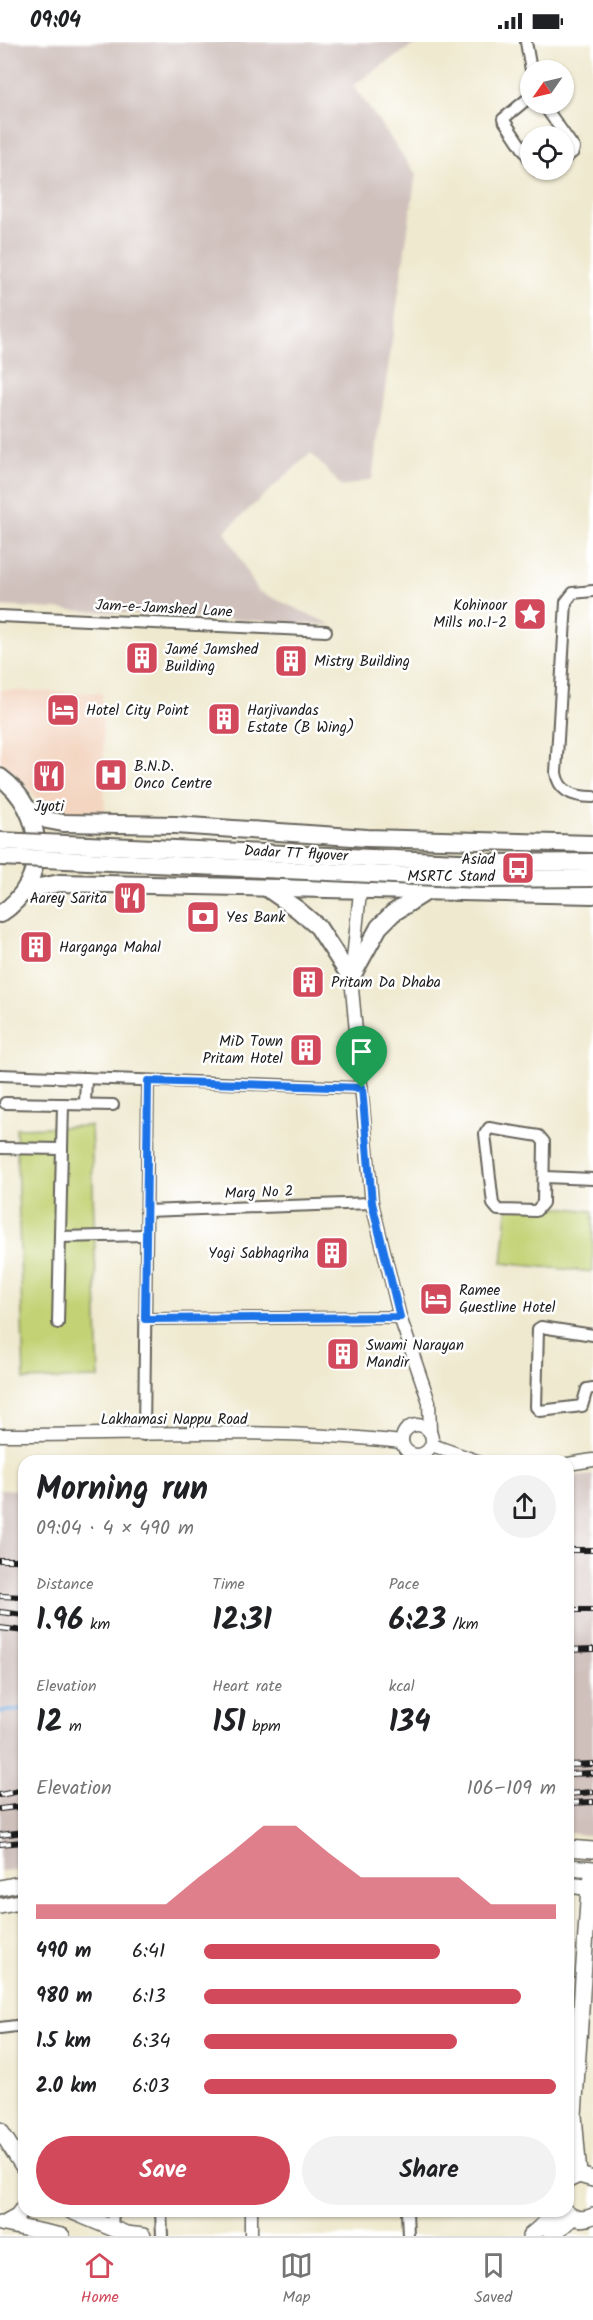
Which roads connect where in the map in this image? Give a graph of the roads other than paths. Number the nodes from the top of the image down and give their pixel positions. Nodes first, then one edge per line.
1 (526, 42) edge
2 (529, 60) edge
3 (520, 105) edge
4 (520, 144) edge
5 (593, 591) edge
6 (0, 616) edge
7 (326, 631) dead end
8 (0, 777) edge
9 (593, 797) edge
10 (29, 809) junction
11 (175, 825) junction
12 (359, 838) junction
13 (0, 841) edge
14 (520, 842) junction
15 (593, 844) edge
16 (0, 857) edge
17 (593, 862) edge
18 (593, 878) edge
19 (178, 886) junction
20 (268, 889) junction
21 (361, 891) junction
22 (426, 892) junction
23 (21, 894) junction
24 (523, 894) junction
25 (593, 896) edge
26 (0, 914) edge
27 (351, 978) junction
28 (0, 1075) edge
29 (86, 1078) junction
30 (148, 1081) junction
31 (362, 1088) junction
32 (5, 1103) dead end
33 (63, 1104) junction
34 (85, 1104) junction
35 (113, 1105) dead end
36 (0, 1148) edge
37 (62, 1149) junction
38 (545, 1177) junction
39 (593, 1179) edge
40 (372, 1203) junction
41 (146, 1211) junction
42 (146, 1235) junction
43 (60, 1237) junction
44 (400, 1317) junction
45 (145, 1319) junction
46 (58, 1323) dead end
47 (593, 1335) edge
48 (593, 1388) edge
49 (430, 1431) junction
50 (0, 1434) edge
51 (144, 1435) junction
52 (402, 1442) junction
53 (432, 1445) junction
54 (460, 1455) edge
55 (593, 1460) edge
56 (574, 1463) edge
57 (574, 1848) edge
58 (593, 1850) edge
59 (574, 1867) edge
60 (593, 1869) edge
61 (592, 1883) edge
62 (18, 1884) edge
63 (574, 1884) edge
64 (0, 1888) edge
65 (18, 1890) edge
66 (18, 1902) edge
67 (0, 1906) edge
68 (18, 1907) edge
69 (18, 2026) edge
70 (0, 2028) edge
71 (0, 2130) edge
72 (18, 2161) edge
73 (580, 2178) edge
74 (18, 2214) edge
75 (574, 2216) edge
76 (593, 2216) edge
77 (85, 2217) edge
78 (113, 2217) edge
79 (161, 2217) edge
80 (251, 2217) edge
81 (407, 2217) edge
82 (560, 2217) edge
83 (563, 2217) edge
84 (2, 2223) edge
85 (112, 2228) junction
86 (61, 2236) edge
87 (142, 2236) edge
88 (162, 2236) edge
89 (251, 2236) edge
90 (408, 2236) edge
91 (530, 2236) edge
92 (551, 2236) edge

1 - 2 street
3 - 4 street
5 - 9 street
6 - 7 street, Jam-e-Jamshed Lane
8 - 10 highway
10 - 11 highway
10 - 23 highway
11 - 12 highway
11 - 19 highway
12 - 14 highway
12 - 21 street
13 - 17 highway, Dadar TT flyover, bridge
14 - 15 highway
14 - 24 highway
16 - 18 highway, Dadar TT flyover, bridge
19 - 20 highway
19 - 23 highway
20 - 21 highway
20 - 27 highway
21 - 22 highway
21 - 27 street
22 - 24 highway
22 - 27 highway
23 - 26 highway
24 - 25 highway
27 - 31 street
28 - 29 street
29 - 30 street
29 - 34 street
30 - 31 street
30 - 41 street
31 - 40 street
32 - 33 street
33 - 34 street
33 - 37 street
34 - 35 street
36 - 37 street
37 - 43 street
38 - 38 street
38 - 39 street
40 - 41 street, Marg No 2
40 - 44 street
41 - 42 street
42 - 43 street
42 - 45 street
43 - 46 street
44 - 45 street
44 - 49 street
45 - 51 street
47 - 48 street
49 - 52 street
49 - 53 street
50 - 51 street, Lakhamasi Nappu Road
51 - 52 street, Lakhamasi Nappu Road
52 - 53 street
53 - 54 street
55 - 56 street
57 - 58 main road
59 - 60 main road
61 - 63 main road
61 - 73 main road
62 - 64 main road
64 - 65 main road
66 - 67 main road
67 - 68 main road
69 - 70 street
71 - 72 main road
74 - 84 main road
75 - 76 main road
77 - 85 main road
78 - 85 street
79 - 88 street
80 - 89 street
81 - 90 street
82 - 91 main road
83 - 92 main road
84 - 86 main road
85 - 87 main road

